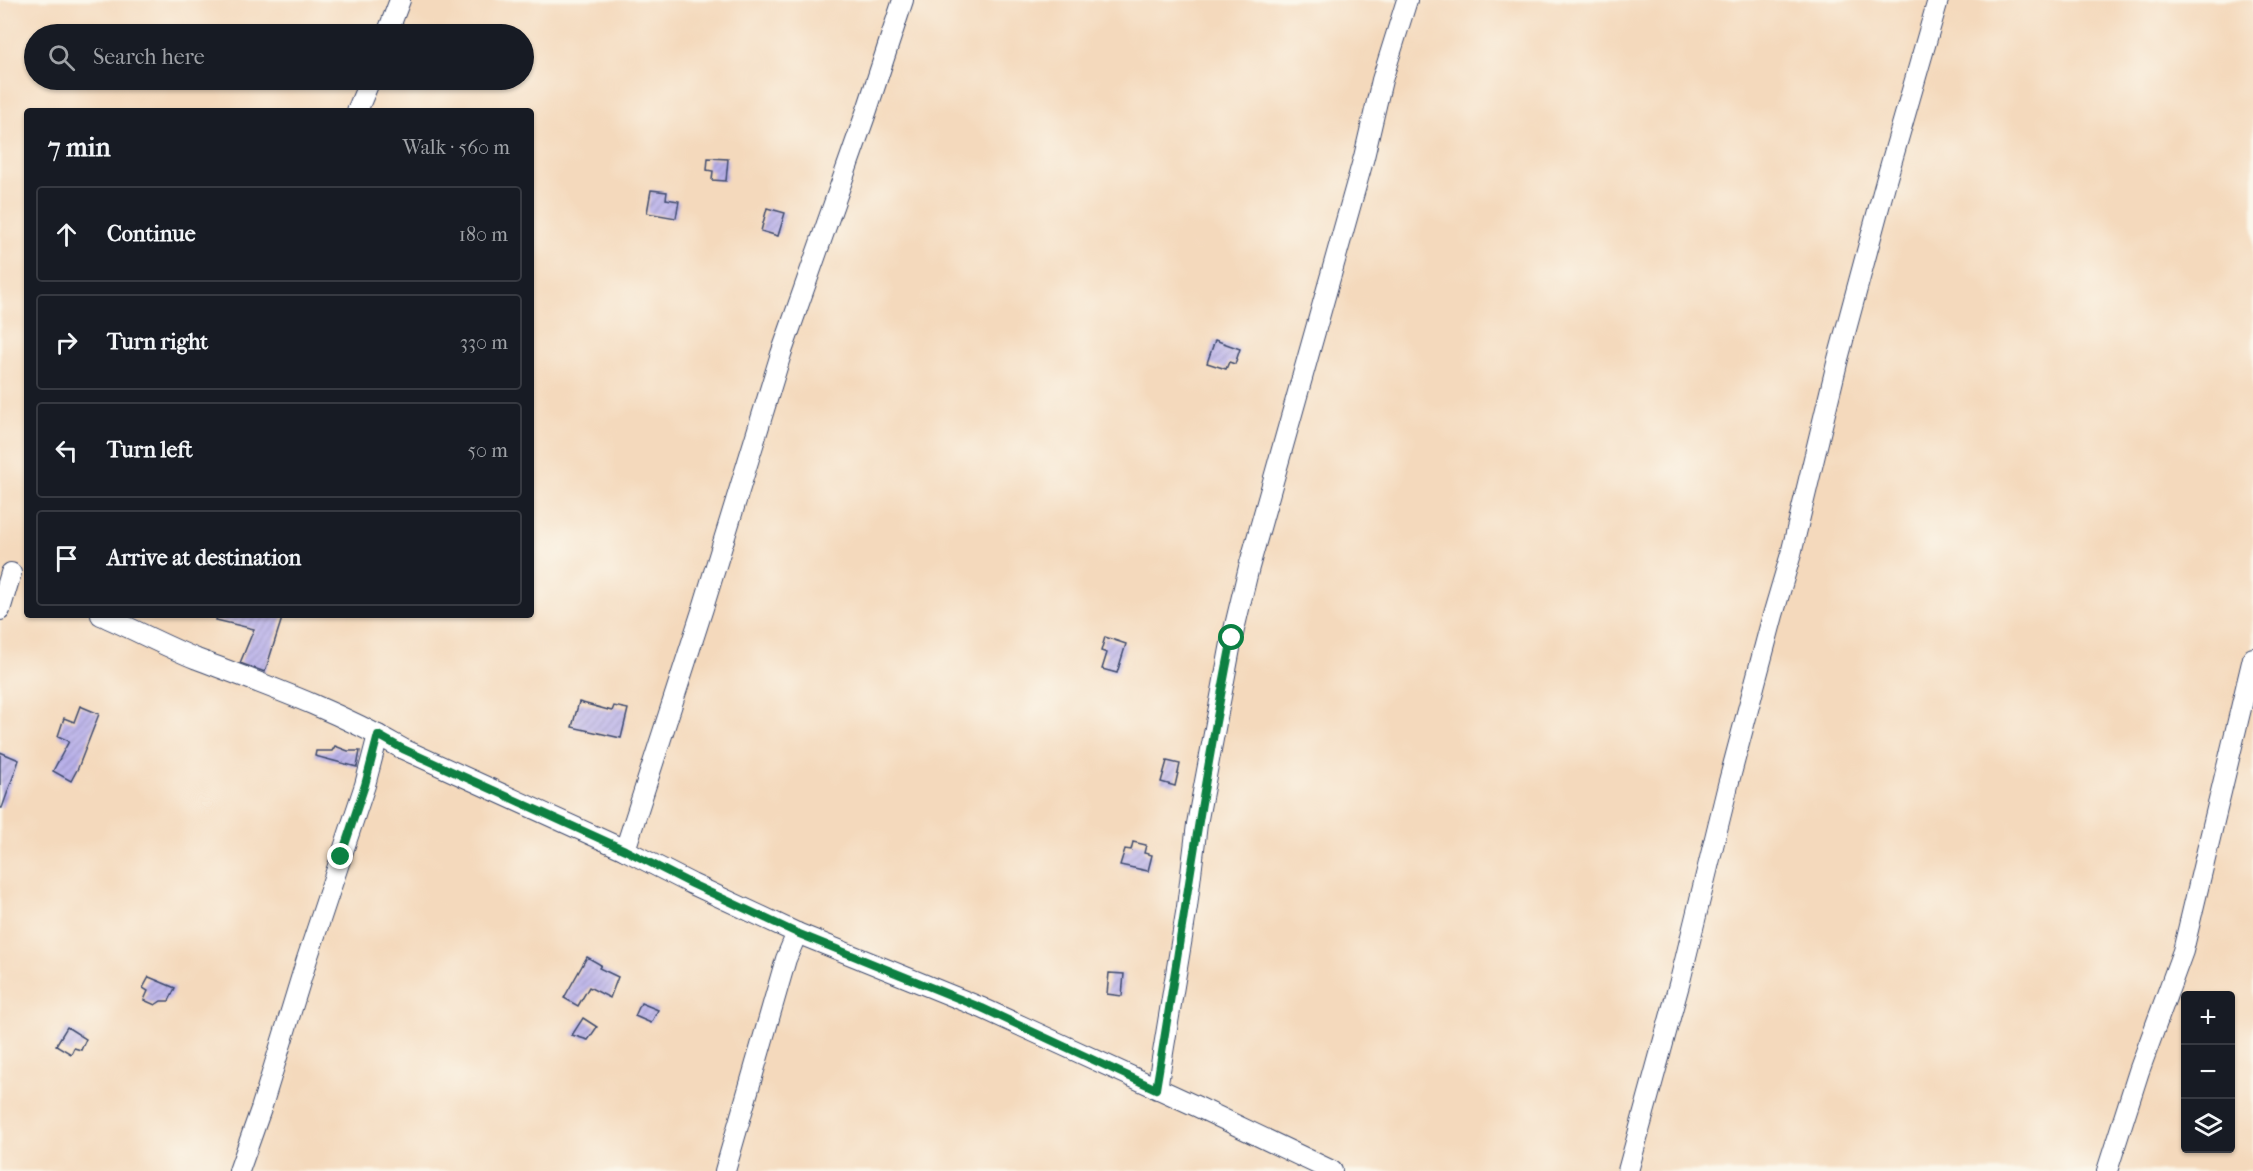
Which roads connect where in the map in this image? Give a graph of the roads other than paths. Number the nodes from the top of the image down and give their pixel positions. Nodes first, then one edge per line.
1 (400, 0) edge
2 (903, 0) edge
3 (1407, 0) edge
4 (1938, 0) edge
5 (391, 24) edge
6 (366, 90) edge
7 (358, 108) edge
8 (18, 576) edge
9 (0, 610) edge
10 (108, 618) edge
11 (2253, 658) edge
12 (378, 735) junction
13 (625, 850) junction
14 (797, 933) junction
15 (1156, 1089) junction
16 (1327, 1170) edge
17 (239, 1171) edge
18 (724, 1171) edge
19 (1628, 1171) edge
20 (2107, 1171) edge

1 - 5 street
2 - 13 street
3 - 15 street
4 - 19 street
6 - 7 street
8 - 9 street
10 - 12 street
11 - 20 street
12 - 13 street
12 - 17 street
13 - 14 street
14 - 15 street
14 - 18 street
15 - 16 street

